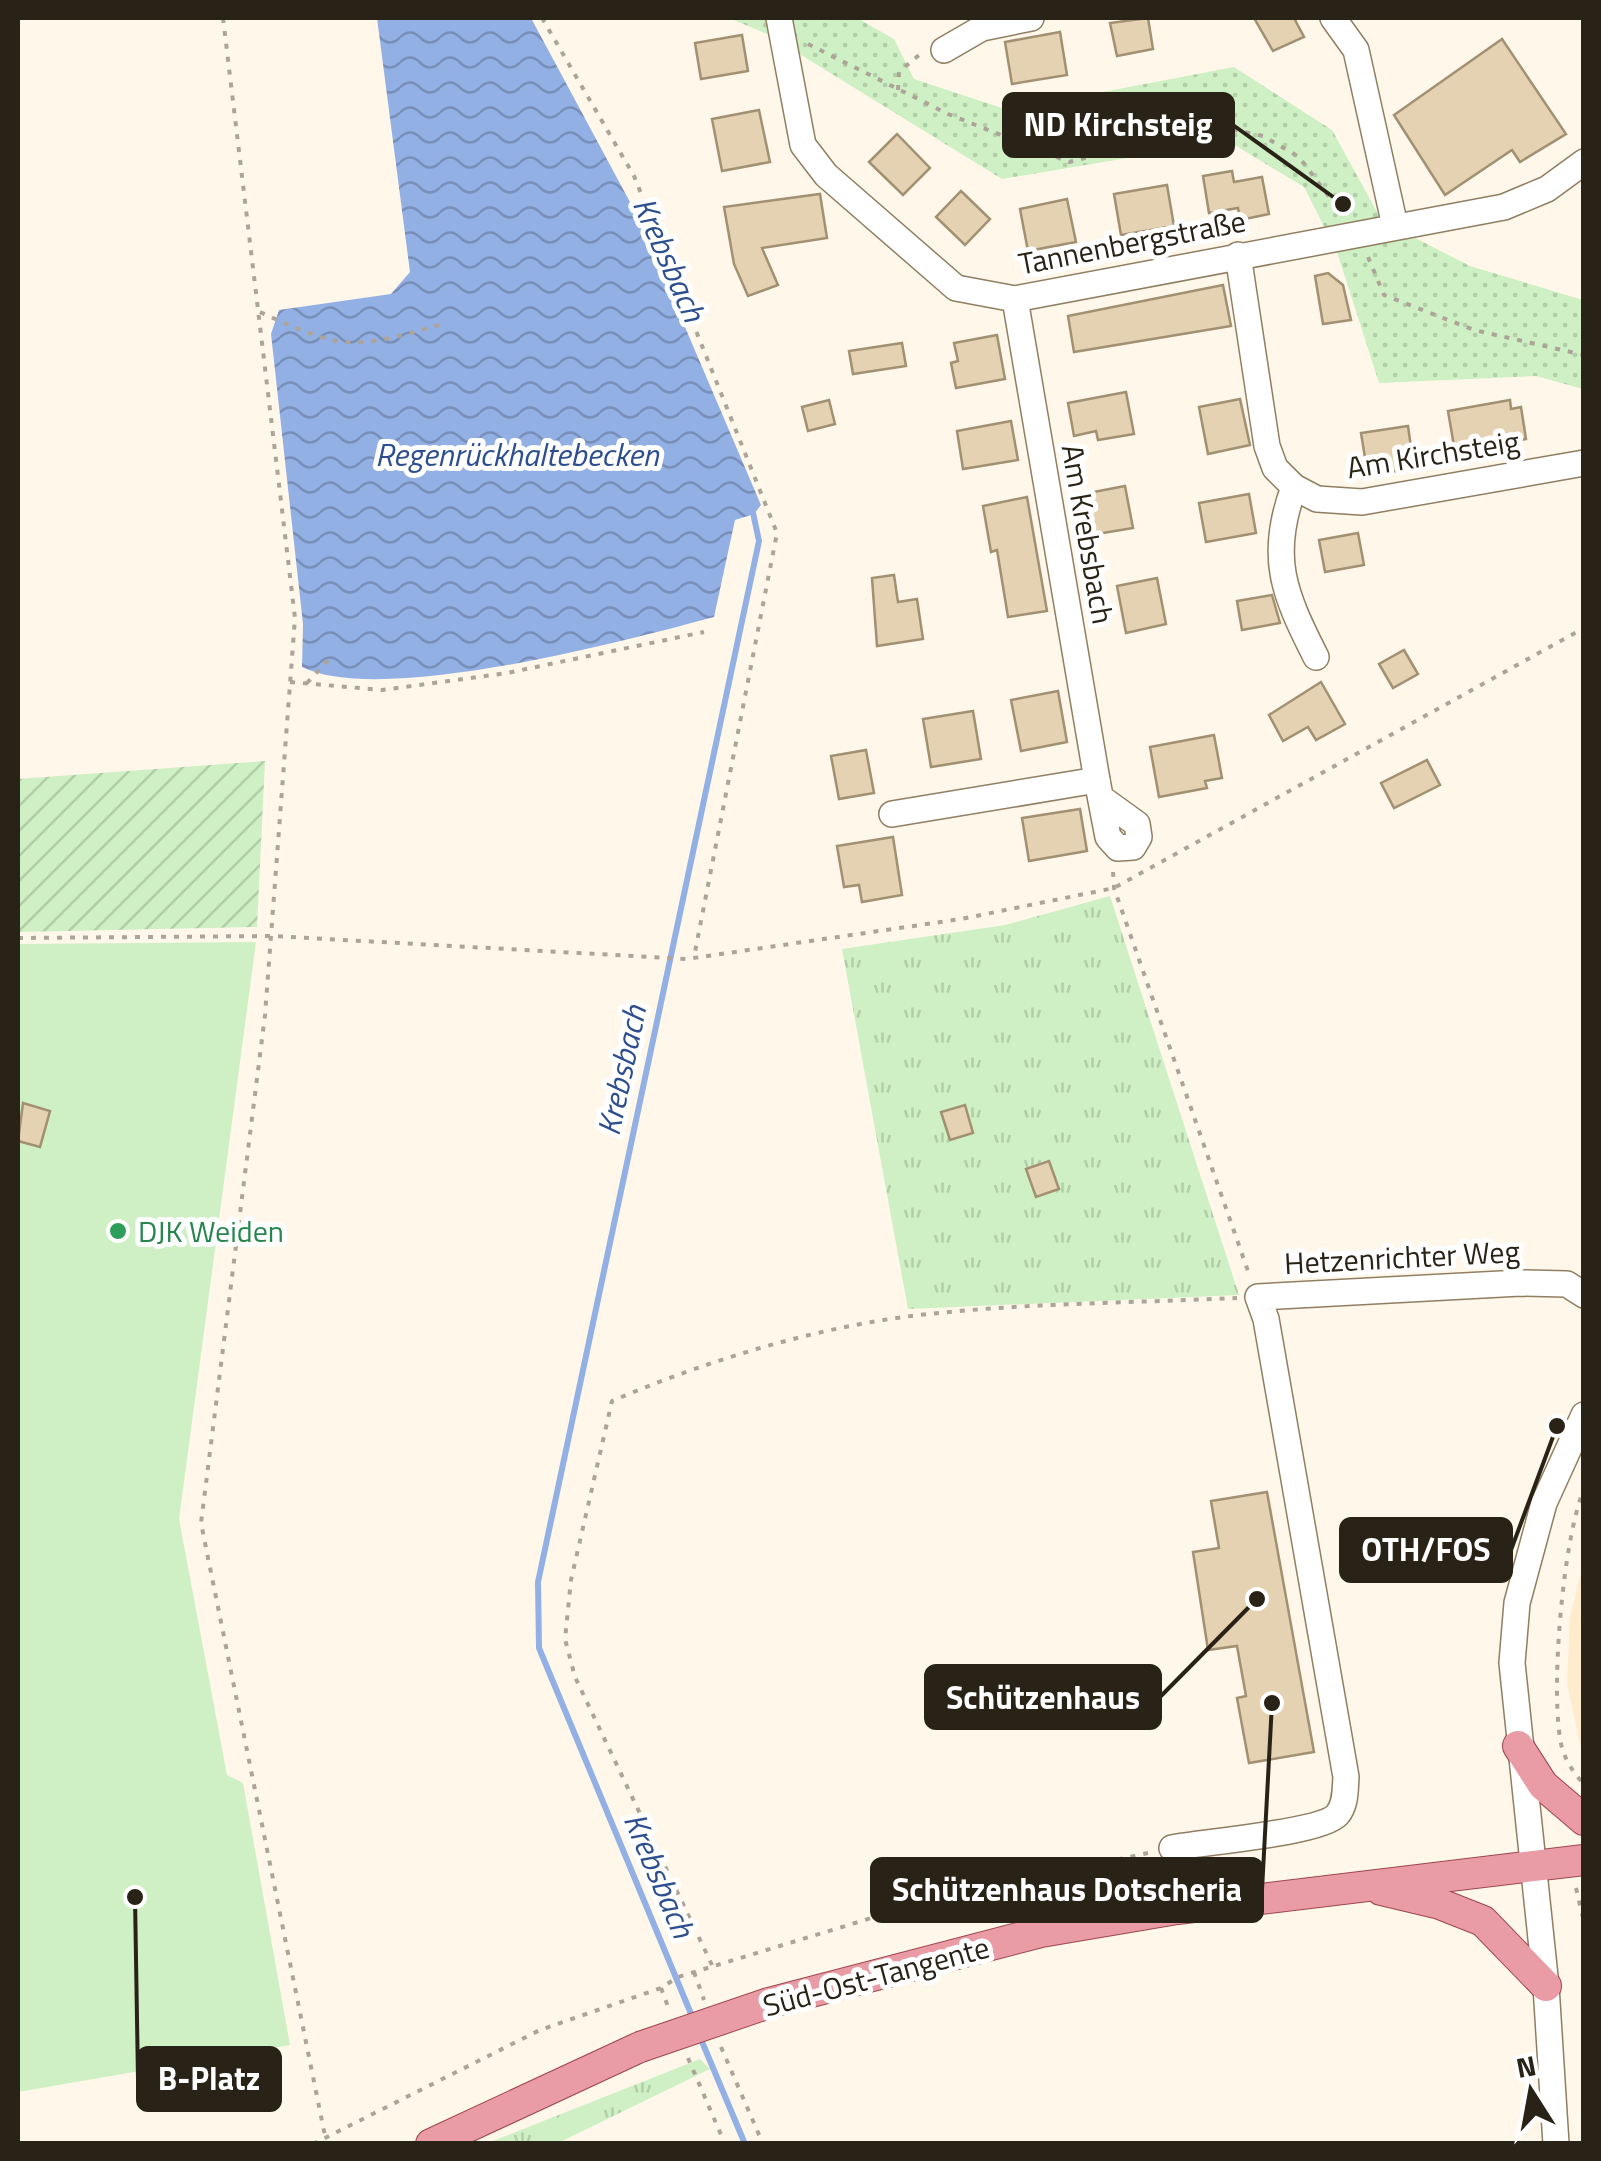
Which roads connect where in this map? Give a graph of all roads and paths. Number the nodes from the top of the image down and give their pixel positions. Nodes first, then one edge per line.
1 (224, 18) edge
2 (542, 18) edge
3 (1030, 18) edge
4 (1333, 18) edge
5 (779, 24) edge
6 (944, 50) joint
7 (898, 91) junction
8 (1584, 162) edge
9 (1395, 226) junction
10 (1358, 234) junction
11 (1238, 254) junction
12 (1015, 299) junction
13 (260, 312) junction
14 (438, 325) dead end
15 (1584, 355) edge
16 (1584, 462) edge
17 (1294, 488) junction
18 (1584, 628) edge
19 (704, 632) dead end
20 (332, 656) dead end
21 (1316, 657) dead end
22 (290, 682) junction
23 (307, 684) junction
24 (892, 814) dead end
25 (1114, 888) junction
26 (272, 936) junction
27 (18, 938) edge
28 (690, 959) junction
29 (1584, 1295) edge
30 (1258, 1297) junction
31 (1584, 1415) edge
32 (1584, 1489) edge
33 (1518, 1746) junction
34 (1584, 1784) edge
35 (1584, 1820) edge
36 (1172, 1848) joint
37 (1584, 1860) edge
38 (1531, 1865) junction
39 (1359, 1885) junction
40 (712, 1966) junction
41 (694, 1972) junction
42 (1546, 1986) junction
43 (661, 1988) junction
44 (705, 2004) dead end
45 (672, 2019) dead end
46 (717, 2034) dead end
47 (686, 2053) dead end
48 (325, 2136) junction
49 (313, 2144) edge
50 (430, 2144) edge
51 (725, 2144) edge
52 (763, 2144) edge
53 (1556, 2144) edge

1 - 13 path
2 - 28 path
3 - 6 street
4 - 9 street
5 - 7 path
5 - 12 street, Tannenbergstraße
6 - 7 path
7 - 10 path
8 - 9 street, Tannenbergstraße
9 - 10 street, Tannenbergstraße
10 - 11 street, Tannenbergstraße
10 - 15 path
11 - 12 street, Tannenbergstraße
11 - 17 street
12 - 24 street, Am Krebsbach
13 - 14 path
13 - 22 path
16 - 17 street, Am Kirchsteig
17 - 21 street
18 - 25 path
19 - 23 path
20 - 23 path
22 - 23 path
22 - 26 path
25 - 28 path
25 - 30 path
26 - 27 path
26 - 28 path
26 - 48 path
29 - 30 street, Hetzenrichter Weg
30 - 36 street, Hetzenrichter Weg
30 - 40 path
31 - 33 street
32 - 34 path
33 - 35 main road
33 - 38 street
36 - 40 path
37 - 38 main road, Süd-Ost-Tangente
38 - 39 main road, Süd-Ost-Tangente
38 - 42 street
39 - 42 main road
39 - 50 main road, Süd-Ost-Tangente, bridge
40 - 41 path
41 - 43 path
41 - 44 path
42 - 53 street
43 - 45 path
43 - 48 path
46 - 52 path
47 - 51 path
48 - 49 path

